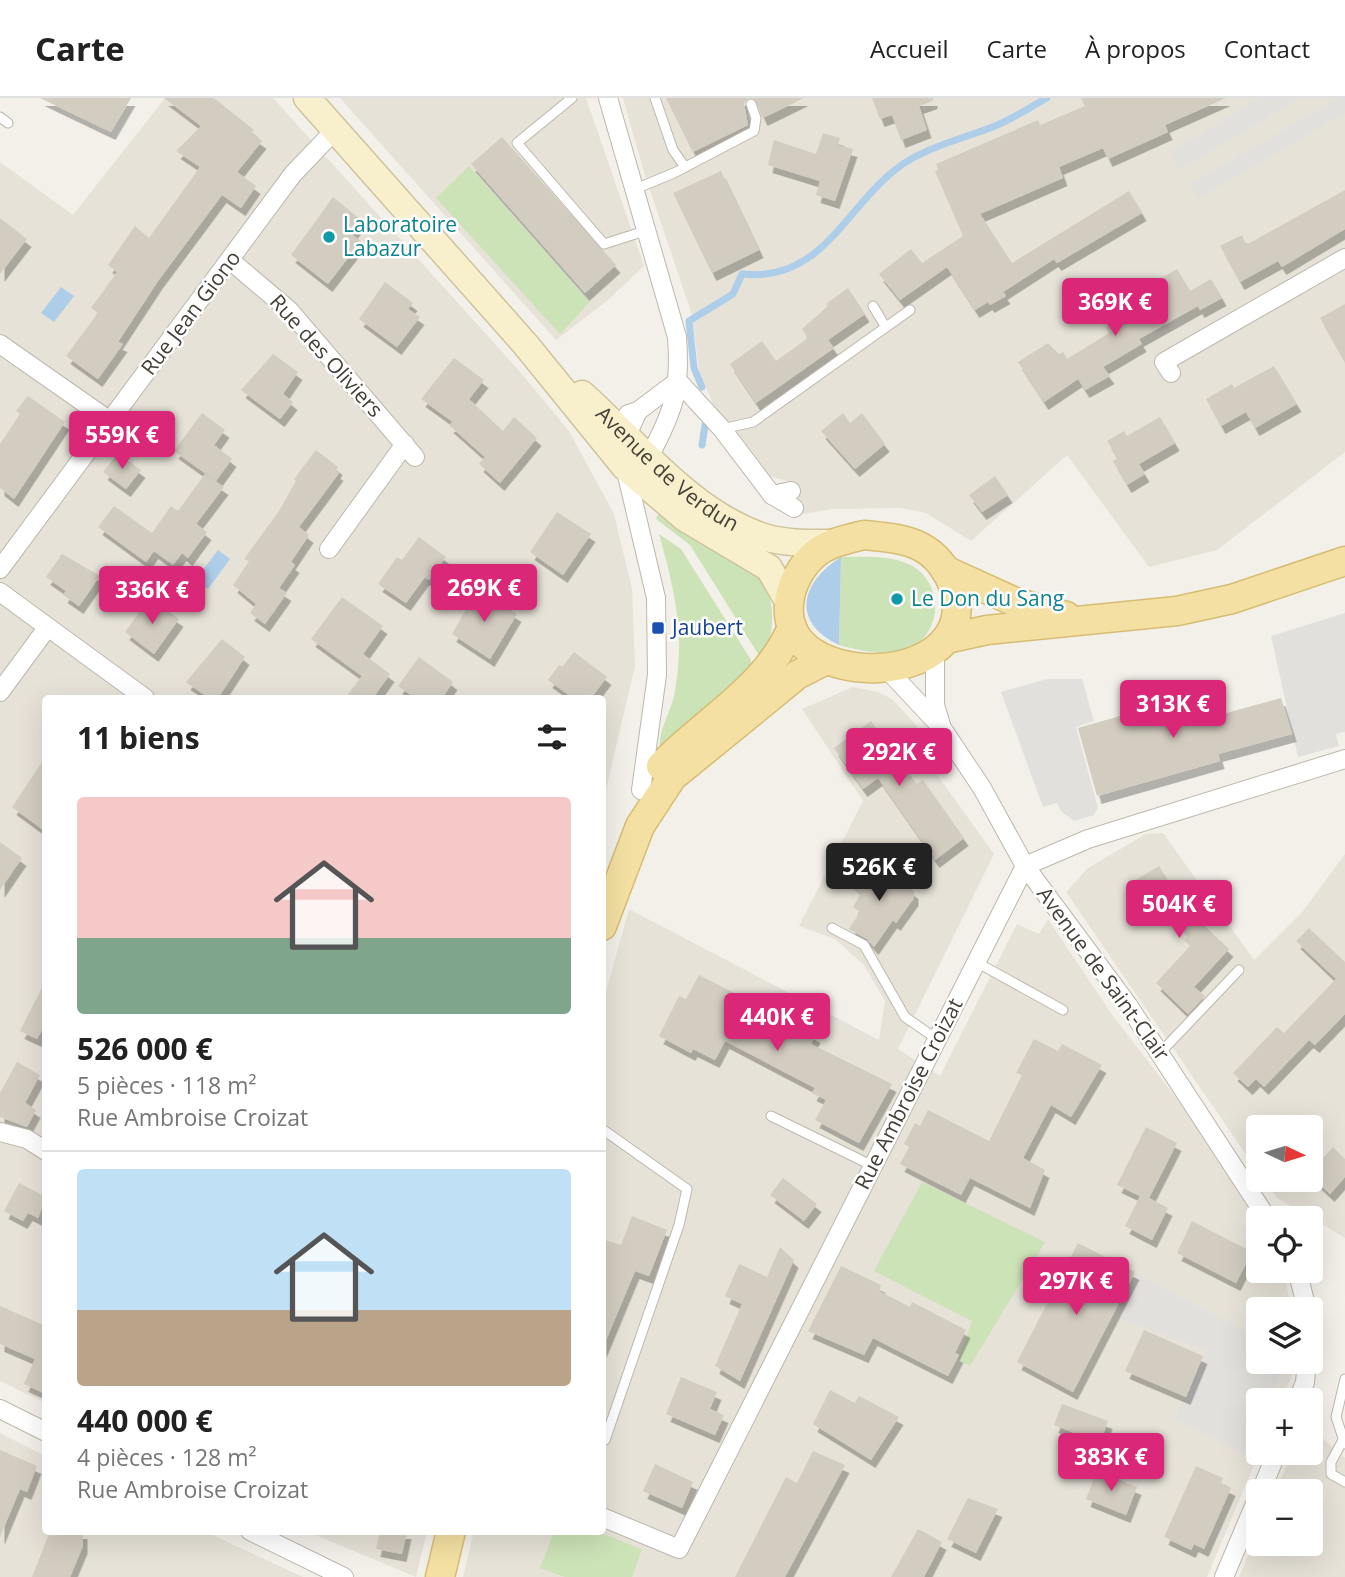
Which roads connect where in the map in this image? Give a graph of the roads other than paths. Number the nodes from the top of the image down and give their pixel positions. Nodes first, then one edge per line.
1 (307, 98) edge
2 (572, 98) edge
3 (608, 98) edge
4 (655, 98) edge
5 (751, 104) dead end
6 (336, 129) junction
7 (685, 167) junction
8 (635, 189) junction
9 (648, 230) junction
10 (1345, 258) edge
11 (231, 261) junction
12 (873, 306) dead end
13 (909, 310) dead end
14 (885, 326) junction
15 (0, 344) edge
16 (526, 345) junction
17 (1171, 373) dead end
18 (678, 381) junction
19 (110, 421) junction
20 (625, 421) junction
21 (722, 429) junction
22 (637, 462) junction
23 (792, 499) dead end
24 (715, 537) junction
25 (834, 543) junction
26 (329, 549) dead end
27 (1345, 561) edge
28 (0, 569) edge
29 (945, 570) junction
30 (0, 592) edge
31 (790, 614) junction
32 (1079, 619) junction
33 (47, 628) junction
34 (940, 644) junction
35 (826, 660) junction
36 (884, 667) junction
37 (0, 691) edge
38 (141, 695) edge
39 (942, 728) junction
40 (1345, 759) edge
41 (641, 790) junction
42 (1025, 866) junction
43 (606, 887) edge
44 (606, 915) edge
45 (832, 928) dead end
46 (976, 962) junction
47 (1239, 970) dead end
48 (1063, 1010) dead end
49 (937, 1039) junction
50 (1160, 1053) junction
51 (771, 1116) dead end
52 (0, 1132) edge
53 (606, 1132) edge
54 (42, 1148) edge
55 (873, 1166) junction
56 (1259, 1206) edge
57 (1345, 1378) edge
58 (0, 1409) edge
59 (42, 1430) edge
60 (606, 1440) dead end
61 (1343, 1443) edge
62 (1345, 1482) edge
63 (606, 1519) edge
64 (1246, 1525) edge
65 (450, 1535) edge
66 (271, 1536) edge
67 (344, 1577) edge
68 (440, 1577) edge
69 (1224, 1577) edge

1 - 6 main road, Avenue de Verdun
2 - 9 lane
3 - 8 street
4 - 7 lane
5 - 7 lane
6 - 11 street, Rue Jean Giono
6 - 16 main road, Avenue de Verdun
7 - 8 lane
8 - 9 street
9 - 18 street
10 - 17 street
11 - 19 street, Rue Jean Giono
11 - 26 street, Rue des Oliviers
12 - 14 lane
13 - 14 lane
14 - 21 lane
15 - 19 street
16 - 20 main road, Avenue de Verdun
16 - 22 main road, Avenue de Verdun
18 - 20 street
18 - 21 street
18 - 22 street
19 - 28 street, Rue Jean Giono
20 - 22 main road, Avenue de Verdun
20 - 24 street
21 - 23 street
22 - 24 main road, Avenue de Verdun
22 - 25 main road, Avenue de Verdun
22 - 41 street
24 - 31 main road, Avenue de Verdun
25 - 29 main road
25 - 31 main road
27 - 32 main road
29 - 32 main road
29 - 34 main road
30 - 33 street
31 - 35 main road
31 - 41 main road
32 - 34 main road
33 - 37 street
33 - 38 street
34 - 36 main road
34 - 39 street, Avenue de Saint-Clair
35 - 36 main road
35 - 44 main road
36 - 39 street, Avenue de Saint-Clair
39 - 42 street, Avenue de Saint-Clair
40 - 42 street
41 - 43 main road
42 - 46 street, Rue Ambroise Croizat
42 - 50 street, Avenue de Saint-Clair
45 - 49 lane
46 - 48 lane
46 - 49 street, Rue Ambroise Croizat
47 - 50 lane
49 - 55 street, Rue Ambroise Croizat
50 - 56 street, Avenue de Saint-Clair
51 - 55 lane
52 - 54 street
53 - 60 lane
55 - 63 street, Rue Ambroise Croizat
57 - 61 lane
58 - 59 street
61 - 62 lane
64 - 69 street
65 - 68 main road
66 - 67 street

